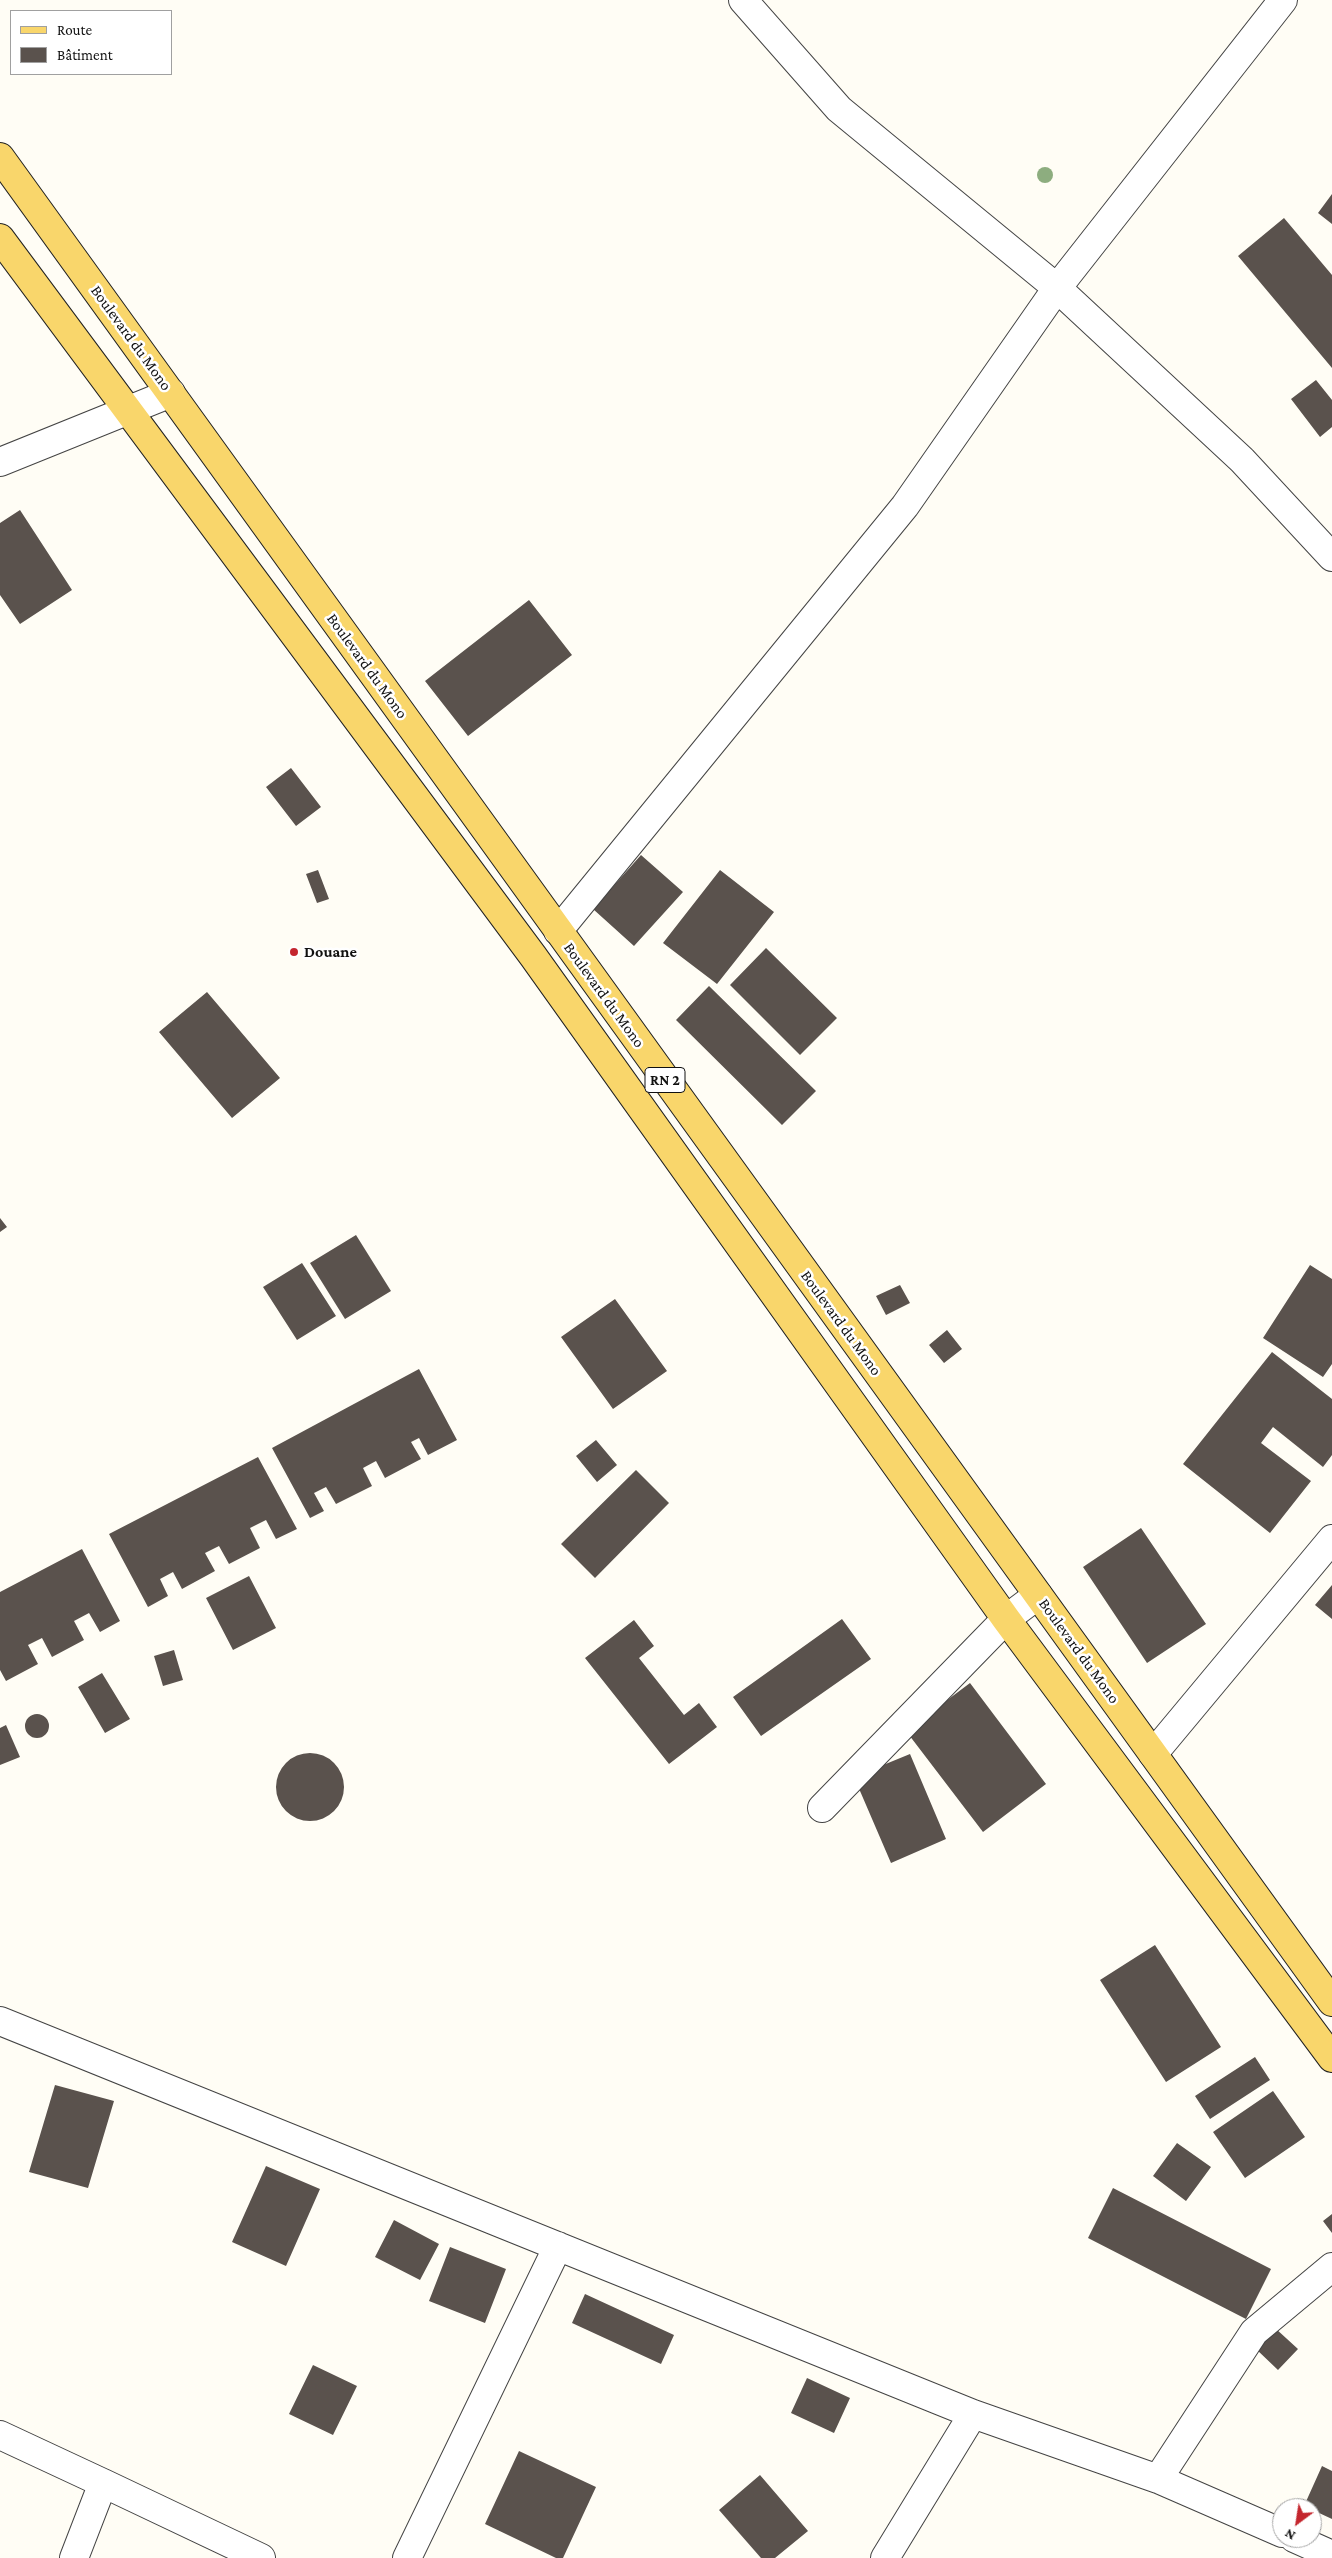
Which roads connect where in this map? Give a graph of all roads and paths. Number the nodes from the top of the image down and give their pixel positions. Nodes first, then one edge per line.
1 (743, 0) edge
2 (1283, 0) edge
3 (0, 157) edge
4 (0, 238) edge
5 (1057, 288) junction
6 (171, 393) junction
7 (128, 411) junction
8 (0, 462) edge
9 (1332, 557) edge
10 (558, 931) junction
11 (1332, 1539) edge
12 (1038, 1594) junction
13 (1006, 1619) junction
14 (1153, 1754) junction
15 (822, 1808) dead end
16 (1332, 2002) edge
17 (0, 2021) edge
18 (1332, 2058) edge
19 (558, 2246) junction
20 (1332, 2267) edge
21 (973, 2414) junction
22 (0, 2435) edge
23 (1158, 2478) junction
24 (103, 2483) junction
25 (1272, 2529) edge
26 (1318, 2548) edge
27 (1332, 2554) edge
28 (74, 2558) edge
29 (261, 2558) edge
30 (407, 2558) edge
31 (885, 2558) edge

1 - 5 street
2 - 5 street
3 - 6 main road, Boulevard du Mono / RN 2
4 - 7 main road, RN 2
5 - 9 street
5 - 10 street
6 - 7 street
6 - 10 main road, Boulevard du Mono / RN 2
7 - 8 street
7 - 13 main road, RN 2
10 - 12 main road, Boulevard du Mono / RN 2
11 - 14 street
12 - 13 street
12 - 14 main road, Boulevard du Mono / RN 2
13 - 15 street
13 - 18 main road, RN 2
14 - 16 main road, Boulevard du Mono / RN 2
17 - 19 street
19 - 21 street
19 - 30 street
20 - 23 street
21 - 23 street
21 - 31 street
22 - 24 street
23 - 25 street
24 - 28 street
24 - 29 street
26 - 27 street

